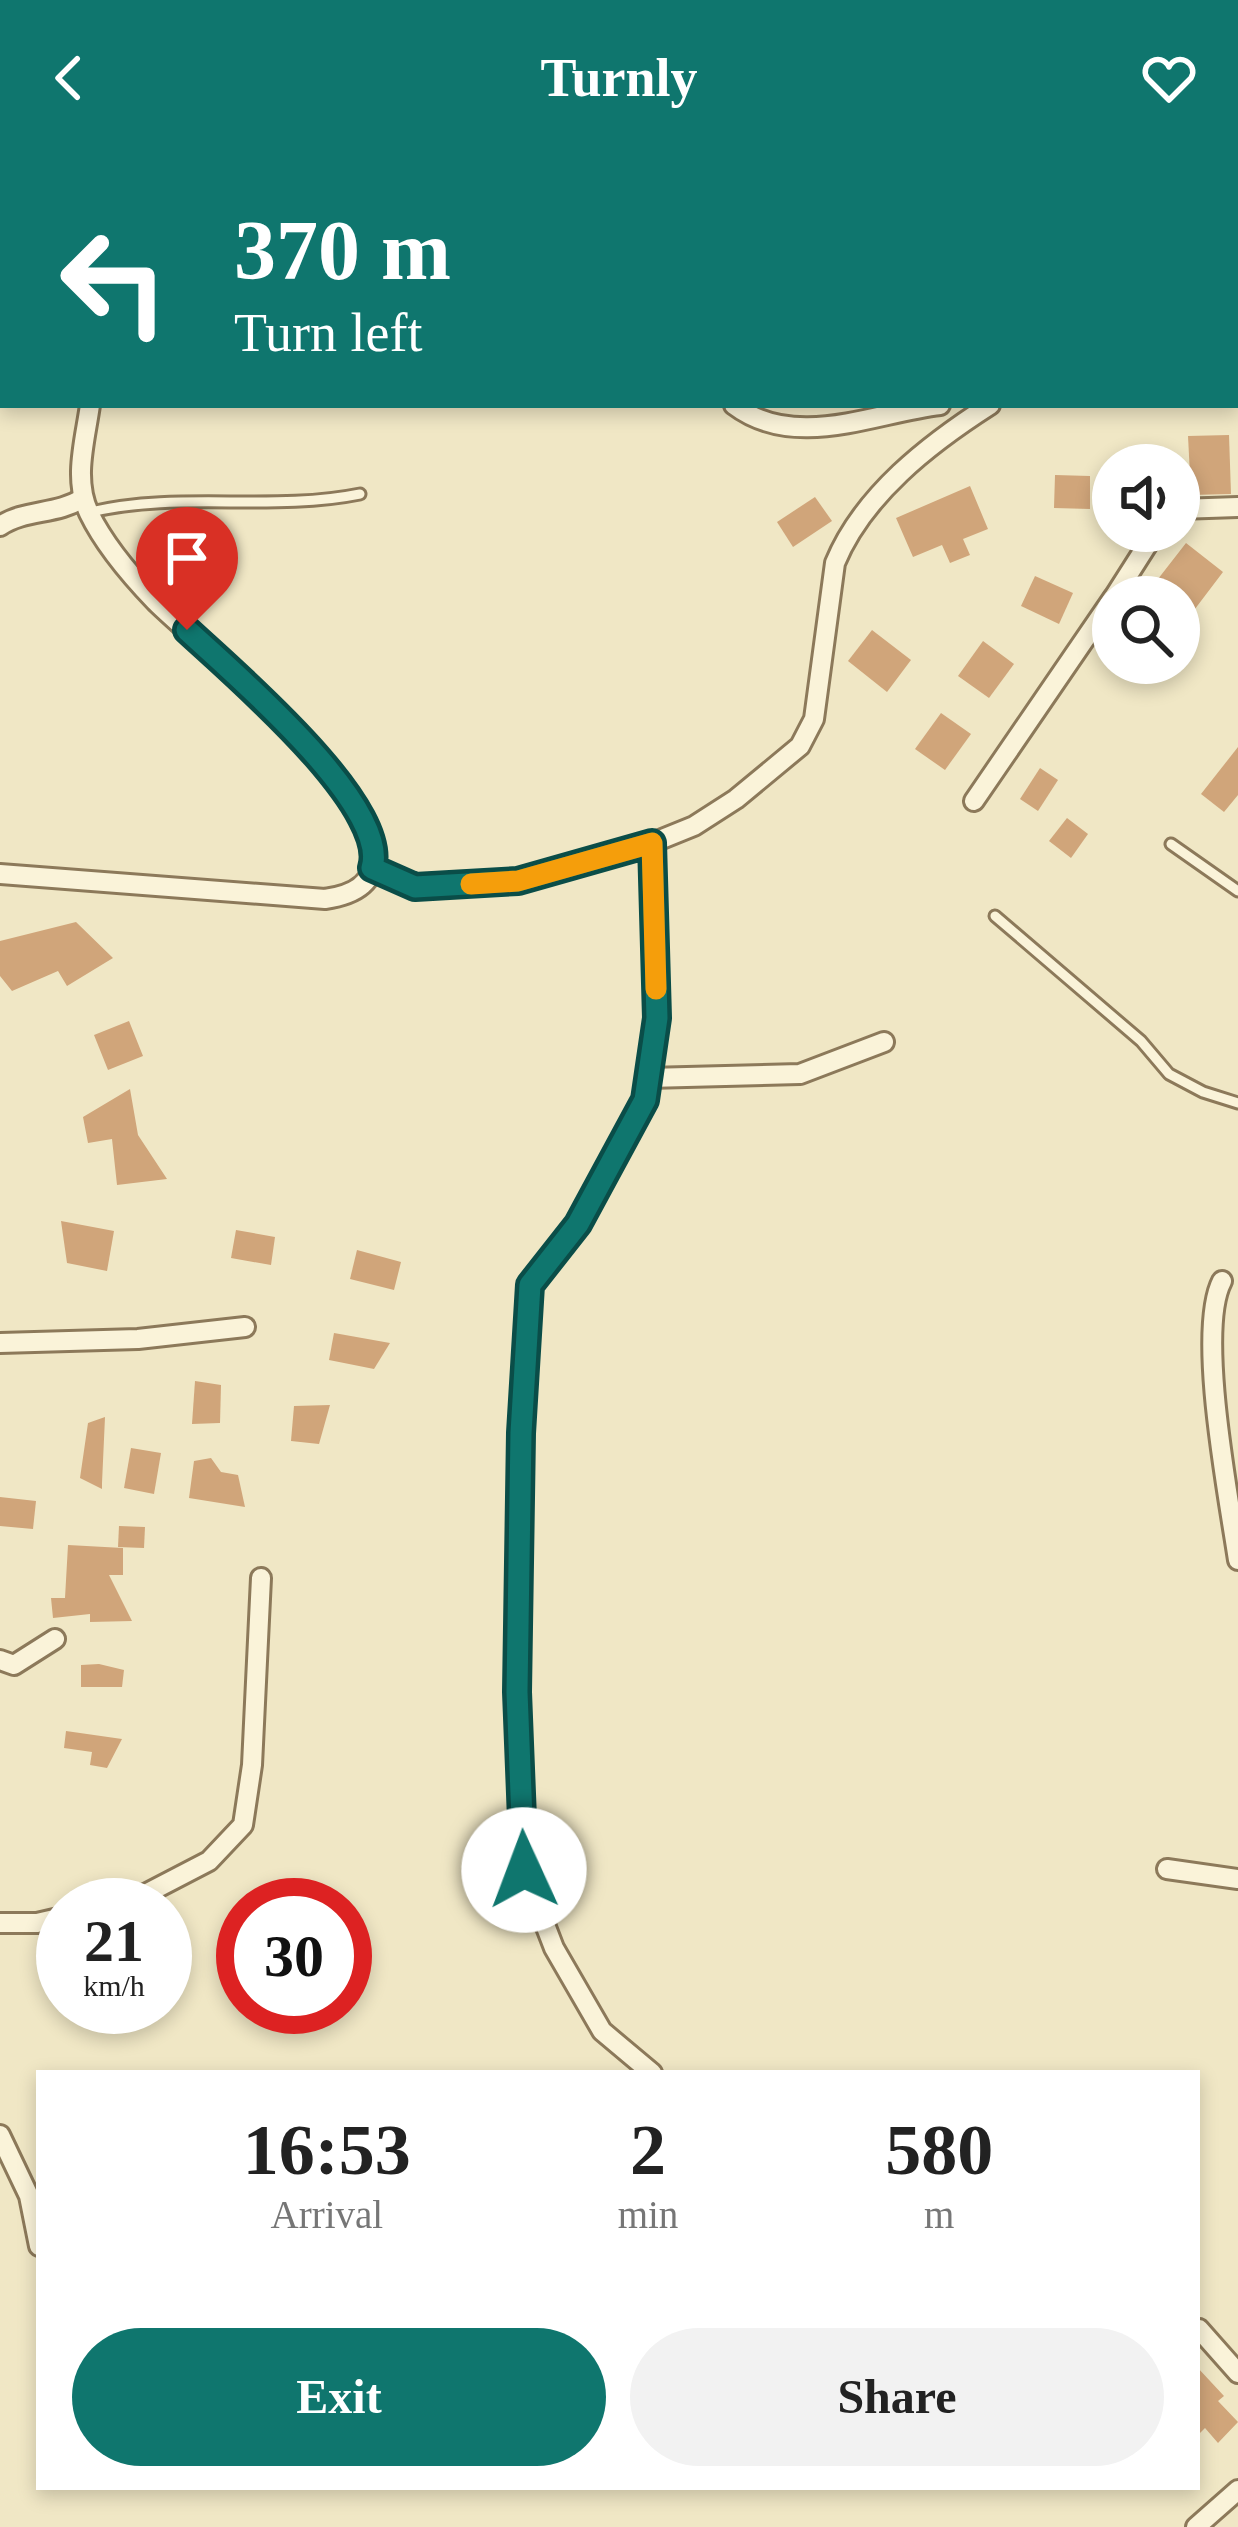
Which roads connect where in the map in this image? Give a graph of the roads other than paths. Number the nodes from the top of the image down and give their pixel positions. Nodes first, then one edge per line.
1 (90, 408) edge
2 (740, 408) edge
3 (925, 408) edge
4 (980, 408) edge
5 (360, 494) dead end
6 (86, 505) junction
7 (1238, 507) edge
8 (0, 508) edge
9 (1200, 508) edge
10 (22, 515) junction
11 (0, 526) edge
12 (1092, 629) edge
13 (974, 801) dead end
14 (652, 843) junction
15 (1171, 844) dead end
16 (372, 868) junction
17 (0, 874) edge
18 (1238, 891) edge
19 (995, 916) dead end
20 (884, 1042) dead end
21 (648, 1078) junction
22 (1238, 1103) edge
23 (1222, 1281) dead end
24 (244, 1327) dead end
25 (0, 1343) edge
26 (1238, 1560) edge
27 (261, 1578) dead end
28 (56, 1639) dead end
29 (0, 1660) edge
30 (1167, 1869) dead end
31 (176, 1878) edge
32 (1238, 1879) edge
33 (0, 1923) edge
34 (36, 1923) edge
35 (648, 2070) edge
36 (0, 2135) edge
37 (36, 2231) edge
38 (1200, 2329) edge
39 (1200, 2330) edge
40 (1238, 2355) edge
41 (1238, 2372) edge
42 (1238, 2490) edge
43 (1196, 2527) edge

1 - 6 street
2 - 3 street
4 - 14 street
5 - 6 lane
6 - 10 street
6 - 16 street
7 - 9 street
8 - 10 street
10 - 11 street
12 - 13 street
14 - 16 street
14 - 21 street
15 - 18 lane
16 - 17 street
19 - 22 lane
20 - 21 street
21 - 35 street
23 - 26 street
24 - 25 street
27 - 31 street
28 - 29 street
30 - 32 street
33 - 34 street
36 - 37 street
38 - 40 street
39 - 41 street
42 - 43 street

